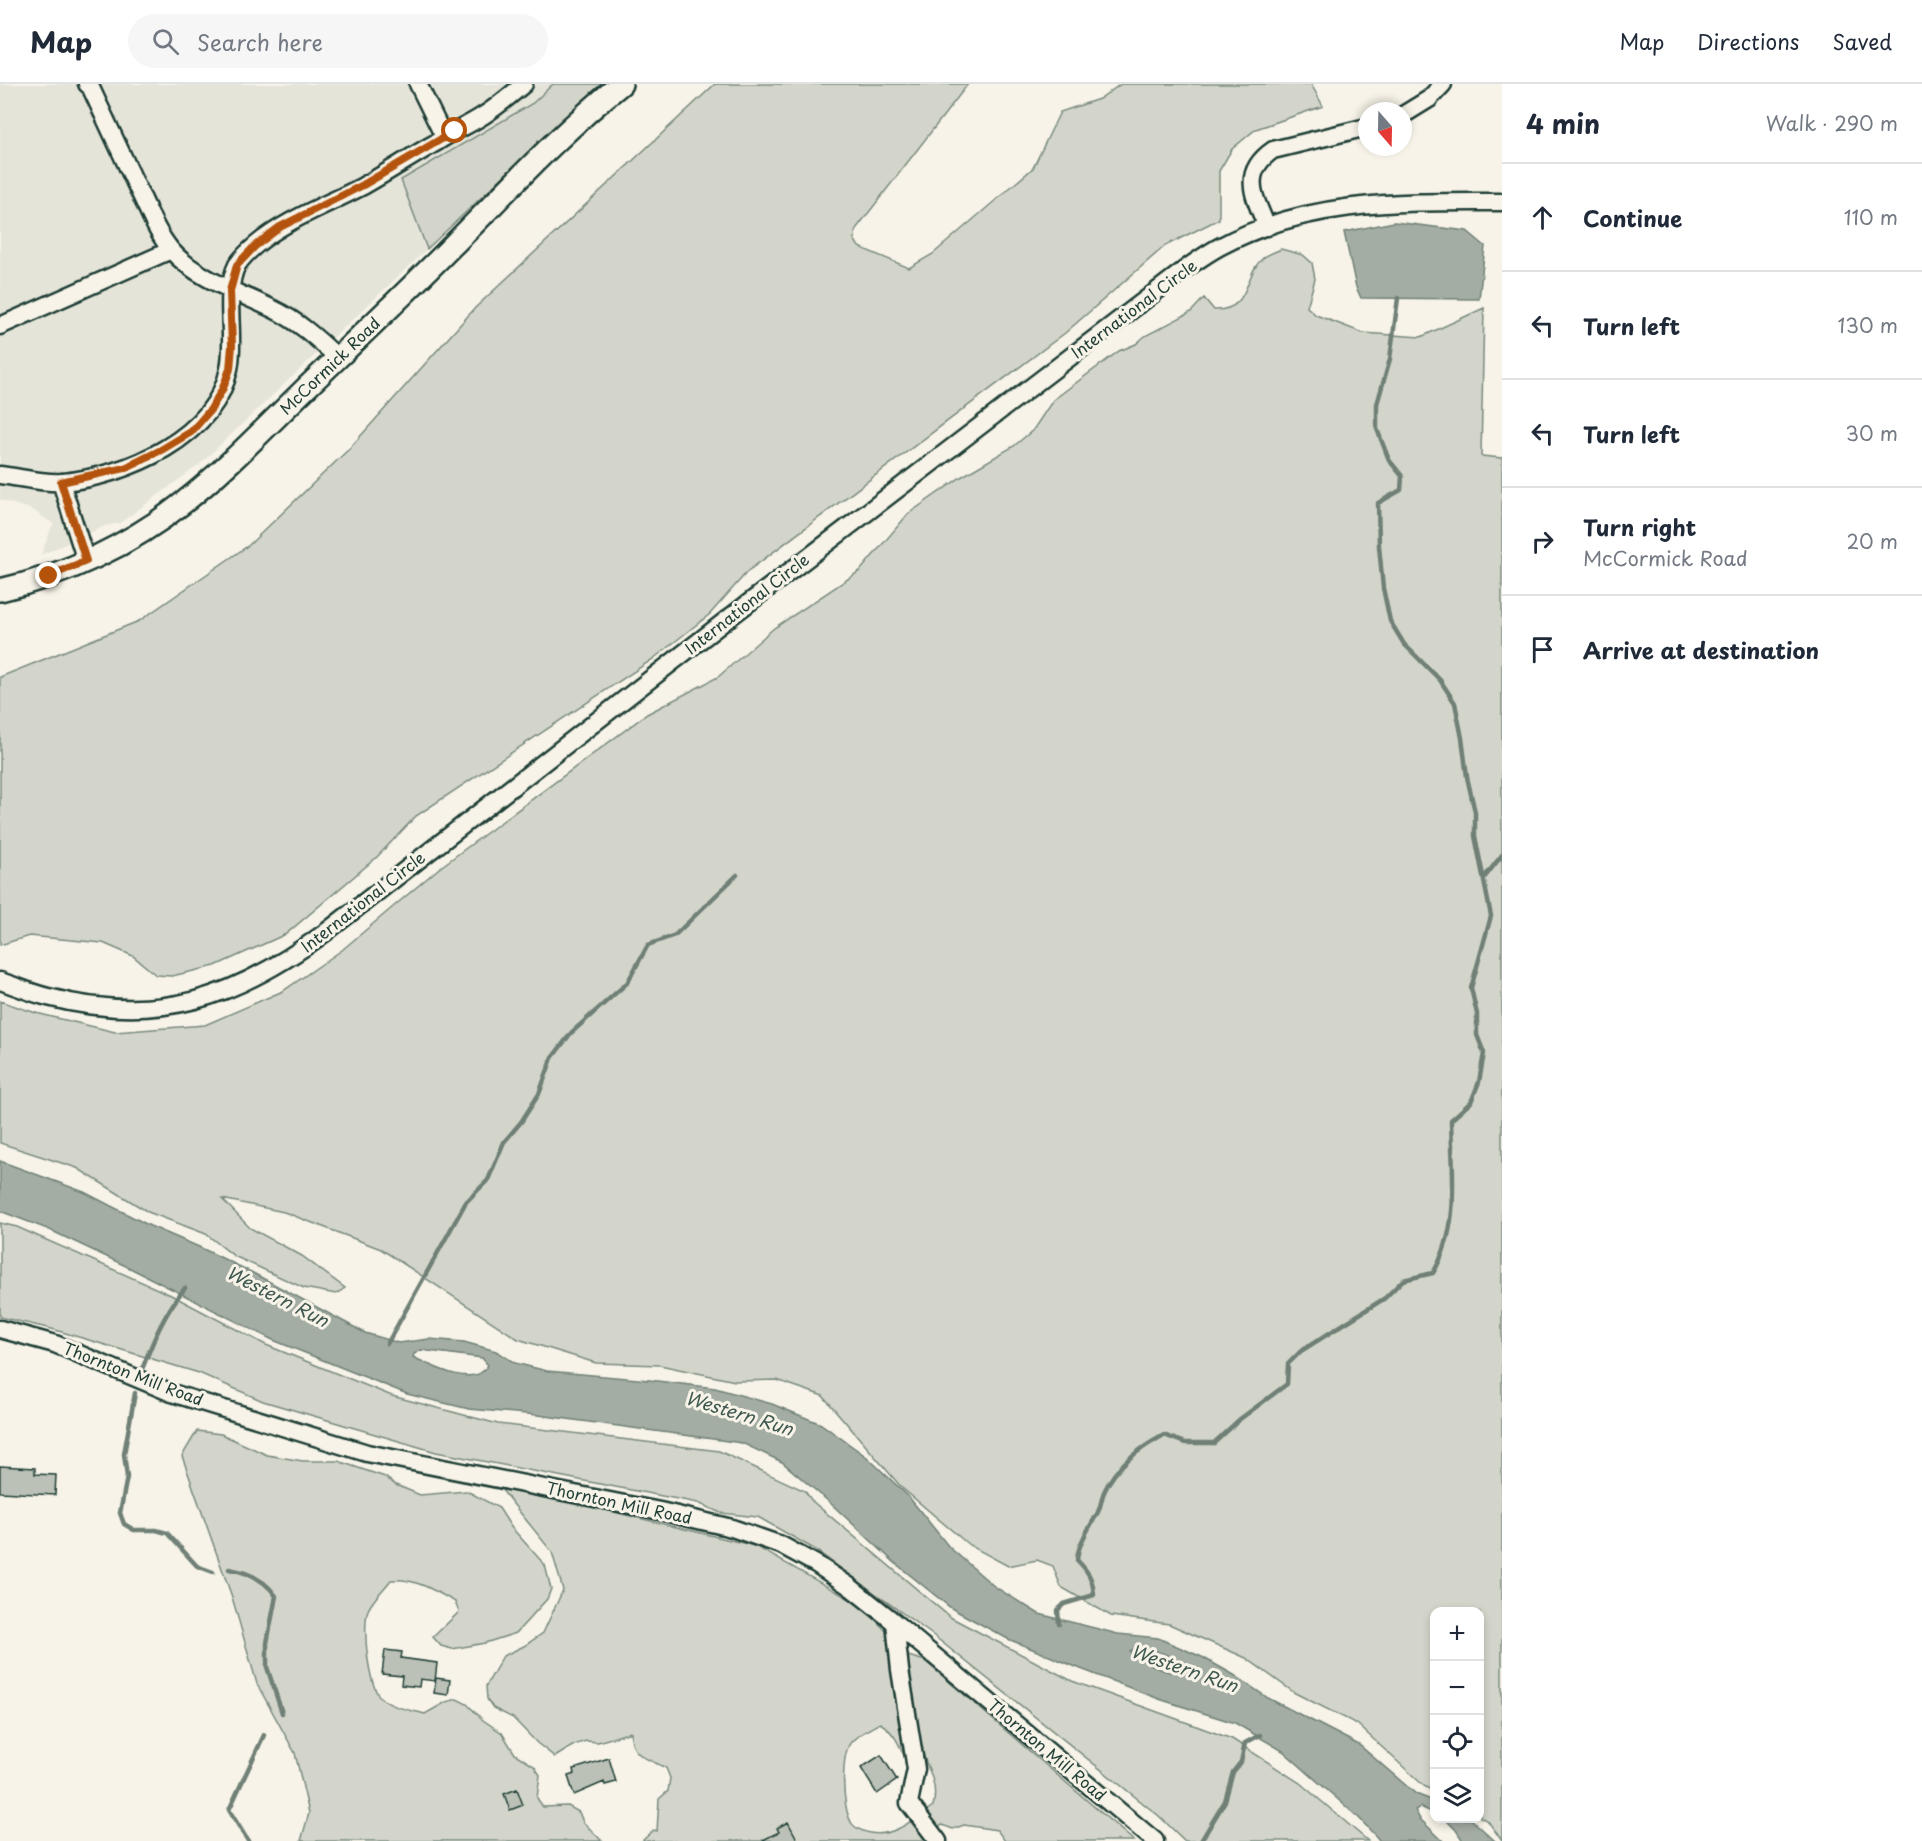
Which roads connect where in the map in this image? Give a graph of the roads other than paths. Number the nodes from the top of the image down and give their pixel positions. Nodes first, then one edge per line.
1 (418, 84) edge
2 (524, 84) edge
3 (621, 84) edge
4 (1443, 84) edge
5 (89, 85) edge
6 (1412, 109) edge
7 (1358, 129) edge
8 (444, 137) junction
9 (1502, 202) edge
10 (1267, 227) junction
11 (171, 250) junction
12 (230, 291) junction
13 (0, 326) edge
14 (338, 358) junction
15 (0, 475) edge
16 (61, 482) junction
17 (86, 561) junction
18 (0, 590) edge
19 (0, 981) edge
20 (0, 1329) edge
21 (896, 1623) junction
22 (938, 1841) edge
23 (1155, 1841) edge

1 - 8 street
2 - 8 street
3 - 14 main road, McCormick Road
4 - 6 street
5 - 11 street
7 - 10 street
8 - 12 street
9 - 10 street, International Circle
10 - 19 street, International Circle
11 - 12 street
11 - 13 street
12 - 14 street
12 - 16 street
14 - 17 main road, McCormick Road
15 - 16 street
16 - 17 street
17 - 18 main road, McCormick Road
20 - 21 street, Thornton Mill Road
21 - 22 street
21 - 23 street, Thornton Mill Road

